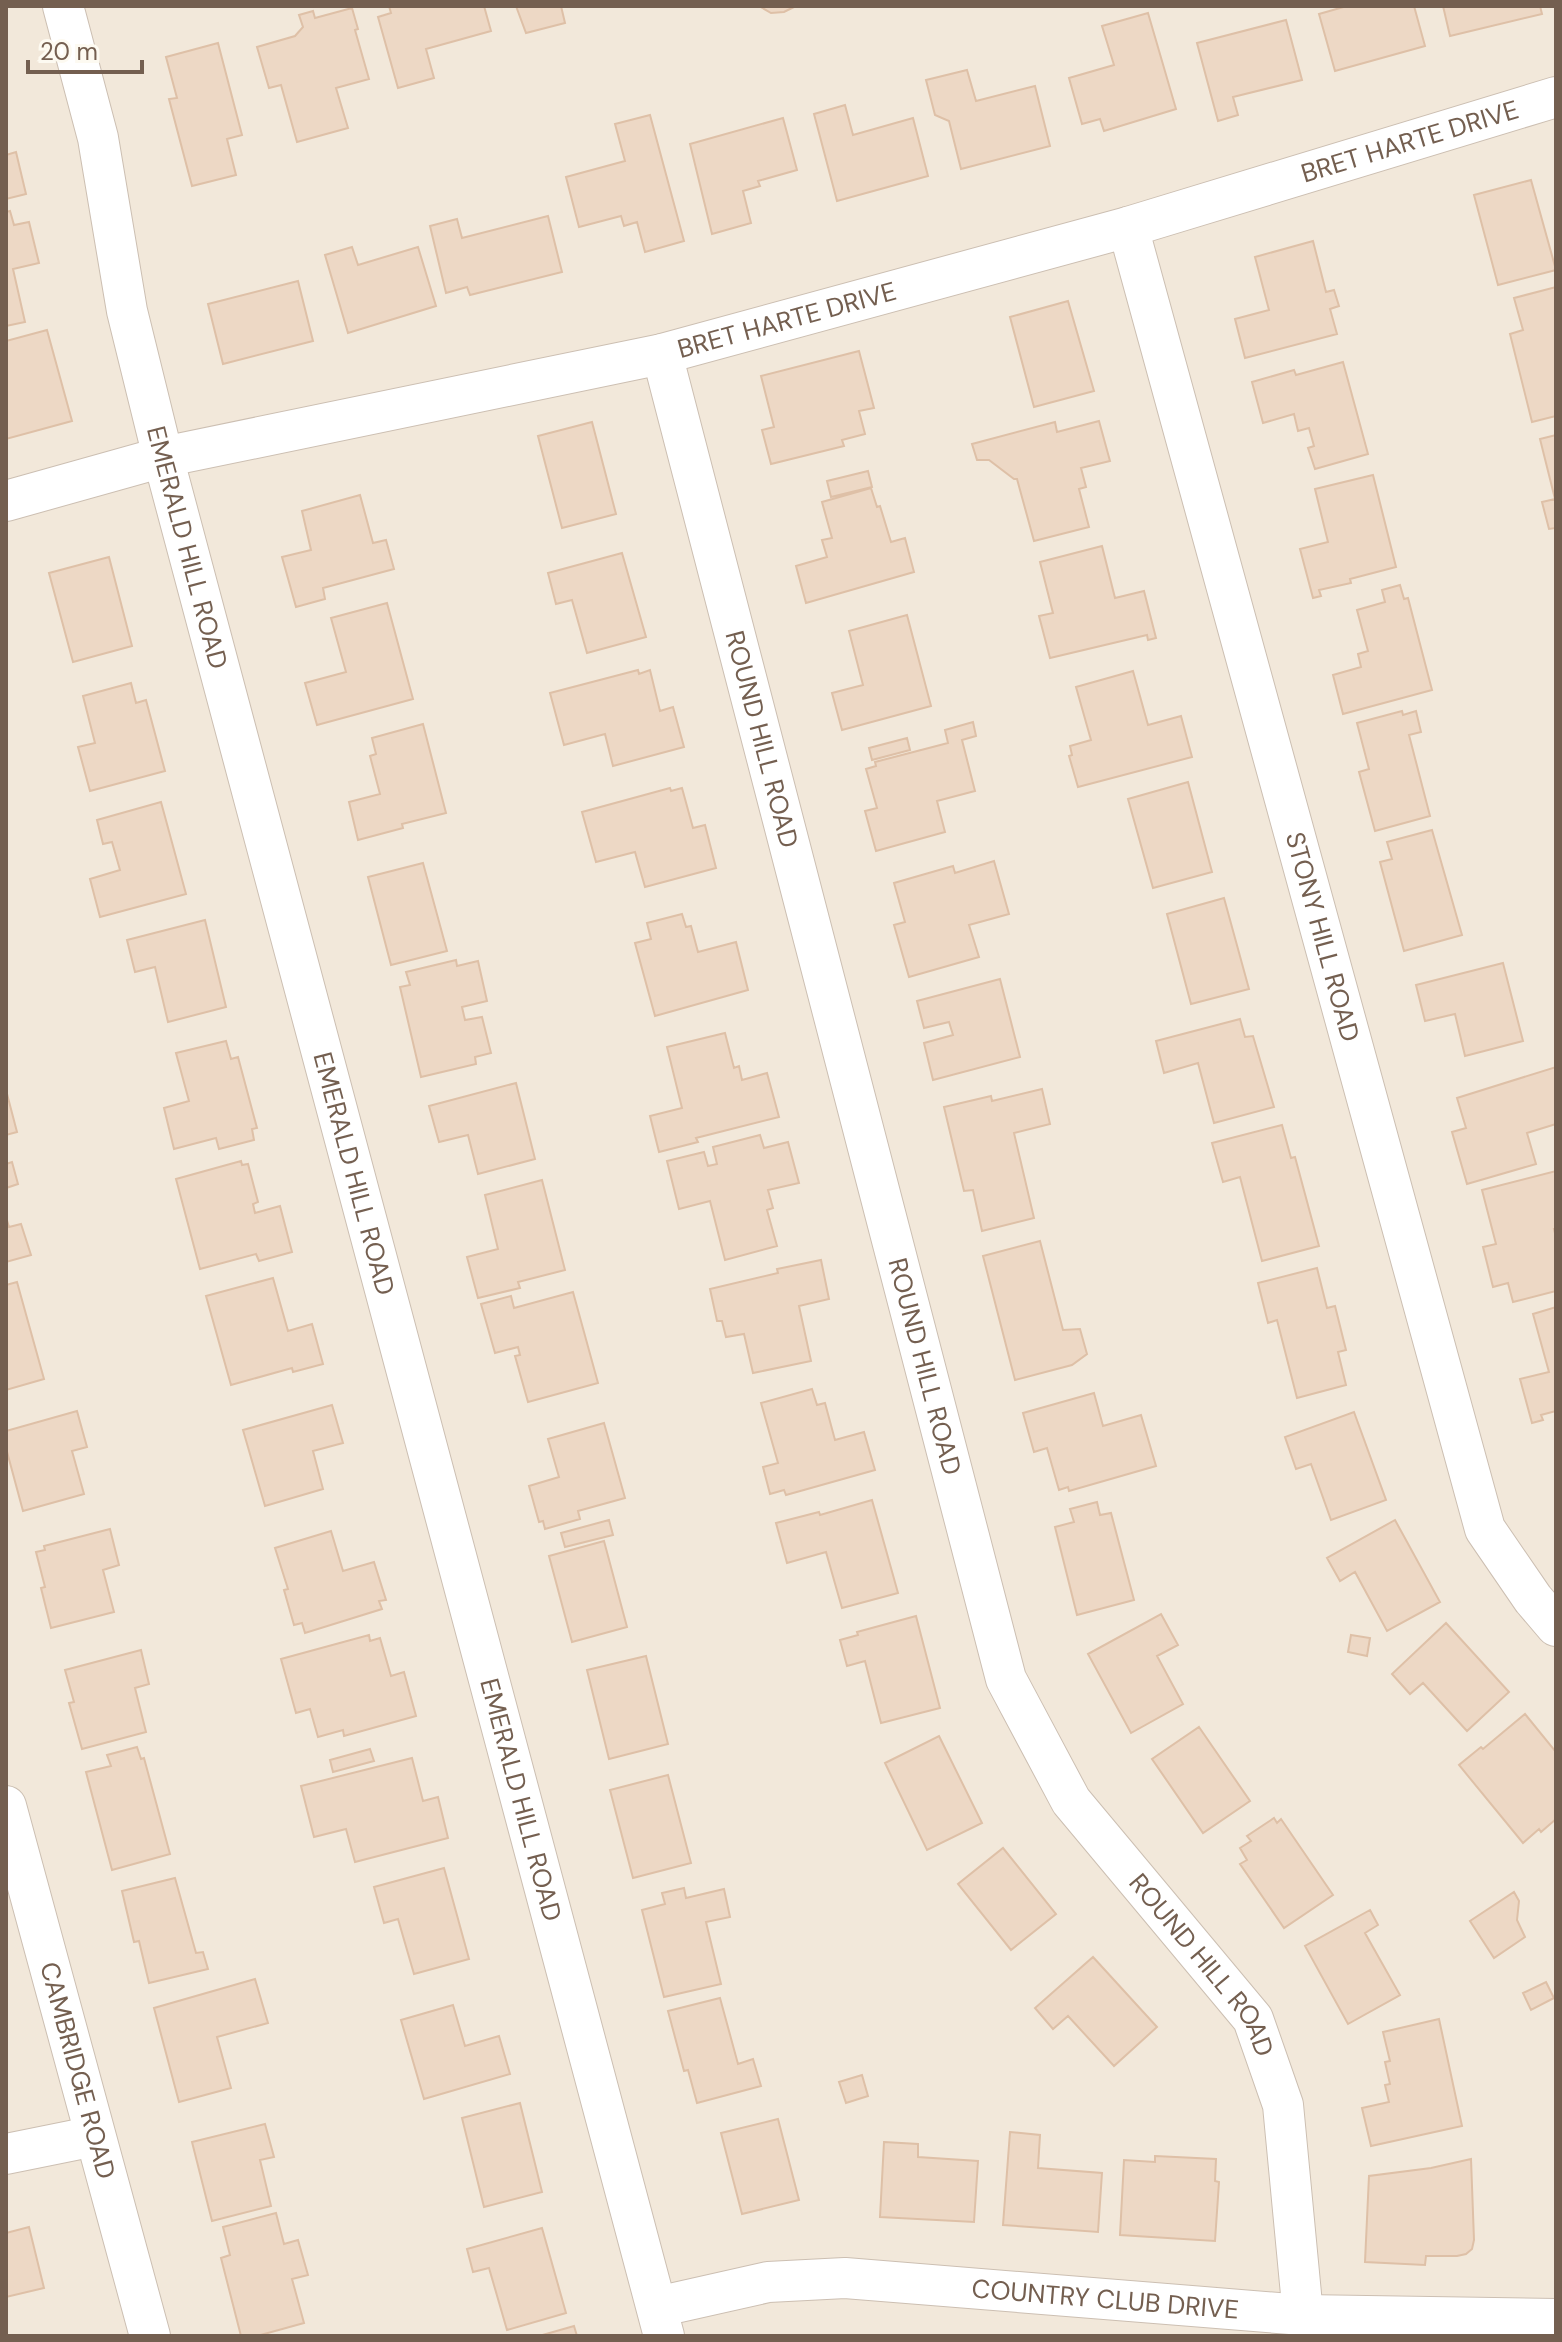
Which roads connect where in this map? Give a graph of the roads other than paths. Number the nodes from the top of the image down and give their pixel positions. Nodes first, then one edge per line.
1 (63, 6) edge
2 (1556, 97) edge
3 (1128, 227) junction
4 (662, 354) junction
5 (163, 457) junction
6 (6, 501) edge
7 (1556, 1626) edge
8 (6, 1806) edge
9 (95, 2136) junction
10 (6, 2154) edge
11 (1303, 2315) junction
12 (1556, 2319) edge
13 (660, 2322) edge
14 (150, 2336) edge

1 - 5 street, EMERALD HILL ROAD
2 - 3 street, BRET HARTE DRIVE
3 - 4 street, BRET HARTE DRIVE
3 - 7 street, STONY HILL ROAD
4 - 5 street, BRET HARTE DRIVE
4 - 11 street, ROUND HILL ROAD
5 - 6 street, BRET HARTE DRIVE
5 - 13 street, EMERALD HILL ROAD
8 - 9 street, CAMBRIDGE ROAD
9 - 10 street
9 - 14 street, CAMBRIDGE ROAD
11 - 12 street, COUNTRY CLUB DRIVE
11 - 13 street, COUNTRY CLUB DRIVE

